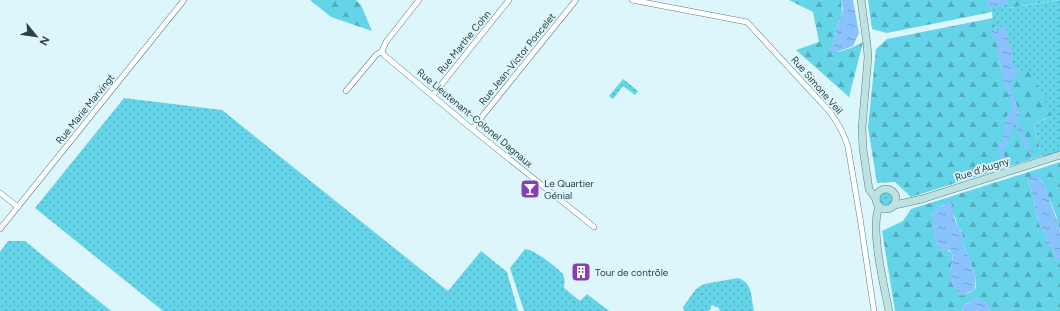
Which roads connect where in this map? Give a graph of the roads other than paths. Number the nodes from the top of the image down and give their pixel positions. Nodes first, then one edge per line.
1 (184, 0) edge
2 (419, 0) edge
3 (509, 0) edge
4 (576, 0) edge
5 (632, 0) edge
6 (861, 0) edge
7 (382, 51) junction
8 (346, 91) dead end
9 (433, 95) junction
10 (472, 129) junction
11 (1060, 155) edge
12 (868, 178) junction
13 (882, 190) junction
14 (0, 193) edge
15 (876, 199) junction
16 (896, 201) junction
17 (18, 207) junction
18 (883, 208) junction
19 (594, 227) dead end
20 (0, 229) edge
21 (874, 311) edge
22 (889, 311) edge

1 - 17 street, Rue Marie Marvingt
2 - 7 street
3 - 9 street, Rue Marthe Cohn
4 - 10 street, Rue Jean-Victor Poncelet
5 - 21 street, Rue Simone Veil
6 - 12 main road
7 - 8 street
7 - 9 street, Rue Lieutenant-Colonel Dagnaux
9 - 10 street, Rue Lieutenant-Colonel Dagnaux
10 - 19 street, Rue Lieutenant-Colonel Dagnaux
11 - 16 main road, Rue d'Augny
12 - 13 main road
12 - 15 main road
13 - 15 main road
13 - 16 main road
14 - 17 street
15 - 18 main road
16 - 18 main road
17 - 20 street, Rue Marie Marvingt
18 - 22 main road

